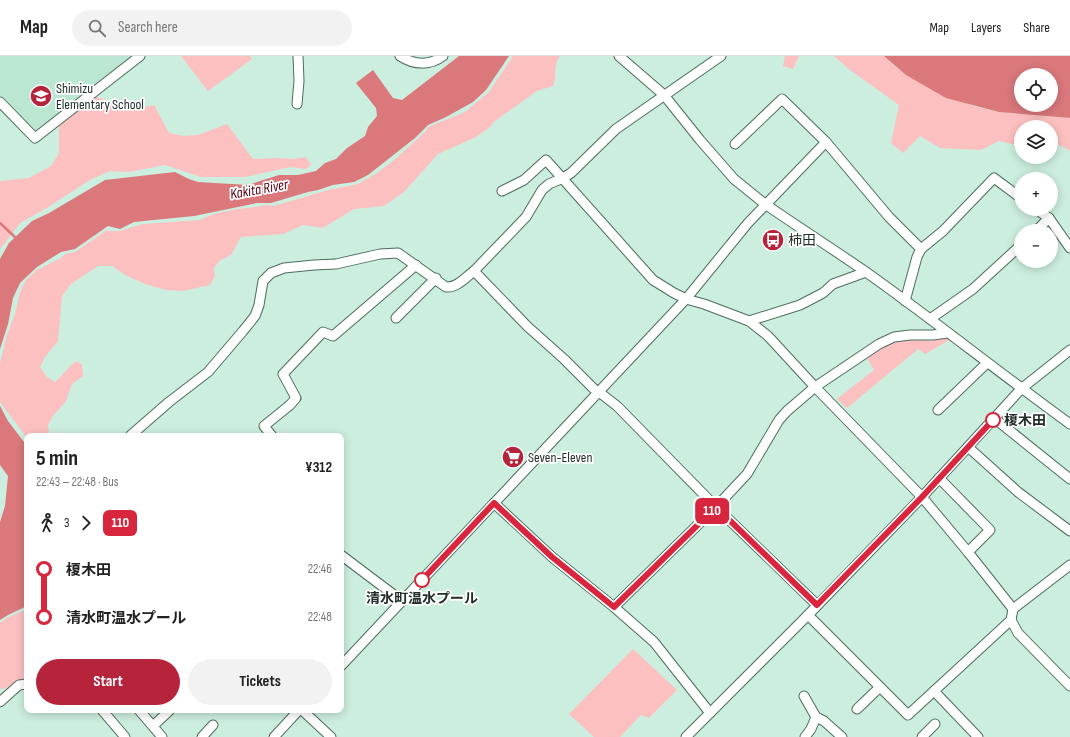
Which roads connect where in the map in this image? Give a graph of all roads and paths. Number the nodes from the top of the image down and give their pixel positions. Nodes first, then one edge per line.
1 (140, 56) edge
2 (298, 56) edge
3 (400, 56) edge
4 (443, 56) edge
5 (619, 56) edge
6 (721, 56) edge
7 (664, 95) junction
8 (0, 102) edge
9 (297, 104) dead end
10 (826, 142) junction
11 (735, 144) dead end
12 (563, 178) junction
13 (502, 191) dead end
14 (1014, 193) edge
15 (765, 204) junction
16 (1046, 216) edge
17 (1049, 218) junction
18 (1043, 224) edge
19 (1070, 248) edge
20 (921, 249) junction
21 (1014, 251) edge
22 (416, 265) junction
23 (474, 271) junction
24 (866, 272) junction
25 (436, 278) junction
26 (686, 299) junction
27 (906, 301) junction
28 (396, 318) dead end
29 (930, 319) junction
30 (749, 321) junction
31 (947, 333) junction
32 (1070, 350) edge
33 (987, 363) junction
34 (815, 387) junction
35 (1021, 389) junction
36 (599, 392) junction
37 (938, 410) dead end
38 (994, 418) junction
39 (1070, 424) edge
40 (133, 433) edge
41 (270, 433) edge
42 (968, 447) junction
43 (939, 478) junction
44 (1070, 479) edge
45 (922, 497) junction
46 (494, 503) junction
47 (716, 507) junction
48 (1070, 531) edge
49 (968, 552) junction
50 (344, 557) edge
51 (1070, 565) edge
52 (402, 601) junction
53 (817, 605) junction
54 (614, 607) junction
55 (1013, 609) junction
56 (808, 615) junction
57 (1011, 620) junction
58 (344, 663) edge
59 (24, 684) edge
60 (1070, 686) edge
61 (880, 687) junction
62 (934, 691) junction
63 (804, 696) dead end
64 (0, 702) edge
65 (857, 709) dead end
66 (105, 713) edge
67 (142, 713) edge
68 (167, 713) edge
69 (296, 713) edge
70 (305, 713) edge
71 (710, 713) junction
72 (816, 717) junction
73 (935, 724) dead end
74 (213, 725) dead end
75 (153, 726) junction
76 (125, 737) edge
77 (162, 737) edge
78 (202, 737) edge
79 (274, 737) edge
80 (331, 737) edge
81 (686, 737) edge
82 (805, 737) edge
83 (842, 737) edge
84 (922, 737) edge
85 (978, 737) edge

1 - 8 street
2 - 9 street
3 - 4 street
5 - 7 street
6 - 7 street
7 - 12 street
7 - 15 street
10 - 11 street
10 - 15 street
10 - 20 street
12 - 13 street
12 - 23 street
12 - 26 street
14 - 20 street
15 - 24 street
15 - 26 street
16 - 17 street
17 - 18 street
17 - 19 street
20 - 27 street
21 - 29 street
22 - 25 street
22 - 40 street
22 - 41 street
23 - 25 street
23 - 36 street
24 - 27 street
24 - 30 street
25 - 28 street
26 - 30 street
26 - 36 street
27 - 29 street
29 - 31 street
30 - 34 street
31 - 33 street
31 - 34 street
32 - 35 street
33 - 35 street
33 - 37 street
34 - 45 street
34 - 47 street
35 - 38 street
35 - 39 street
36 - 46 street
36 - 47 street
38 - 42 street
38 - 44 street
42 - 43 street
42 - 48 street
43 - 45 street
43 - 49 street
45 - 49 street
45 - 53 street
46 - 52 street
46 - 54 street
47 - 53 street
47 - 54 street
49 - 55 street
50 - 52 street
51 - 55 street
52 - 58 street
53 - 56 street
54 - 71 street
55 - 57 street
56 - 61 street
56 - 71 street
57 - 60 street
57 - 62 street
59 - 64 street
61 - 62 street
61 - 65 street
62 - 85 street
63 - 72 street
66 - 76 street
67 - 75 street
68 - 75 street
69 - 79 street
70 - 80 street
71 - 81 street
72 - 82 street
72 - 83 street
73 - 84 street
74 - 78 street
75 - 77 street

